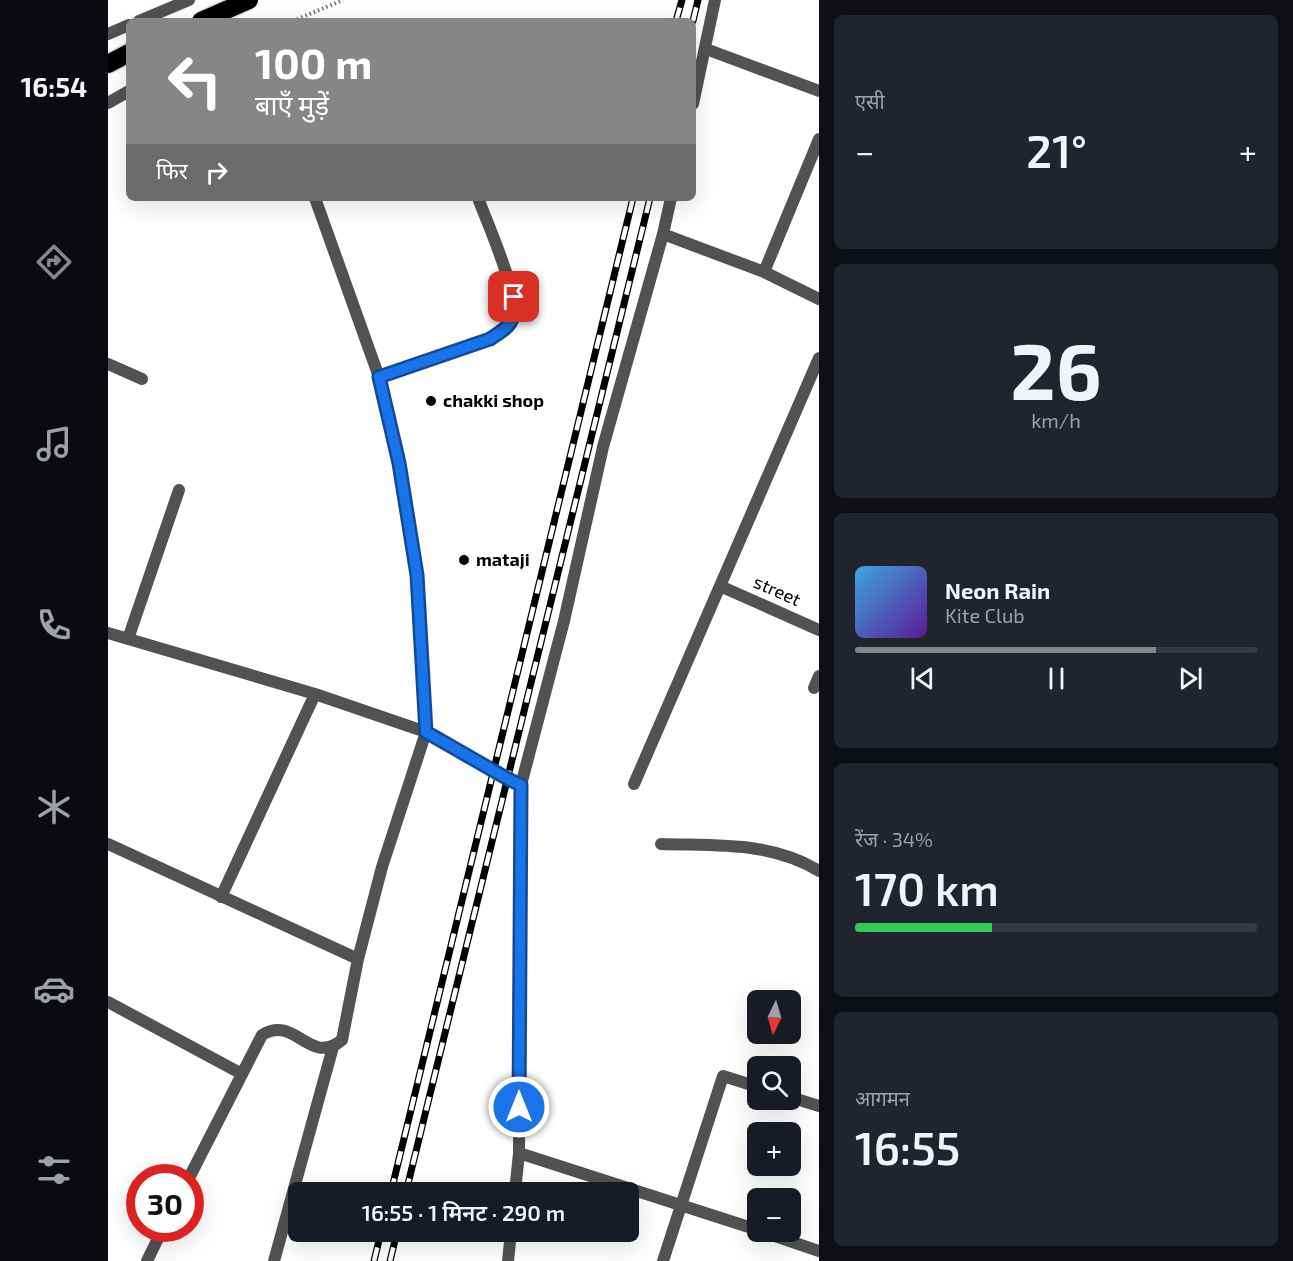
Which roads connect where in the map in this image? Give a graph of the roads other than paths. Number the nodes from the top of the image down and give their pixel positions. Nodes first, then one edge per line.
1 (189, 0) edge
2 (229, 0) edge
3 (249, 0) edge
4 (715, 0) edge
5 (146, 18) edge
6 (208, 18) edge
7 (235, 18) edge
8 (126, 26) edge
9 (108, 34) edge
10 (706, 49) junction
11 (126, 55) edge
12 (108, 64) edge
13 (696, 91) edge
14 (819, 91) edge
15 (126, 93) edge
16 (108, 103) edge
17 (819, 139) edge
18 (316, 201) edge
19 (479, 201) edge
20 (670, 201) edge
21 (663, 234) junction
22 (764, 272) junction
23 (819, 299) edge
24 (819, 358) edge
25 (108, 364) edge
26 (379, 377) junction
27 (142, 379) dead end
28 (179, 489) dead end
29 (720, 586) junction
30 (819, 630) edge
31 (108, 633) edge
32 (128, 639) junction
33 (819, 676) edge
34 (813, 688) dead end
35 (315, 694) junction
36 (426, 732) junction
37 (634, 784) dead end
38 (521, 785) junction
39 (108, 844) edge
40 (661, 844) dead end
41 (819, 871) edge
42 (221, 897) junction
43 (358, 959) junction
44 (108, 1002) edge
45 (333, 1047) junction
46 (242, 1074) junction
47 (747, 1084) edge
48 (801, 1100) edge
49 (819, 1106) edge
50 (519, 1153) junction
51 (196, 1164) edge
52 (516, 1182) edge
53 (682, 1204) junction
54 (747, 1226) edge
55 (156, 1242) edge
56 (510, 1242) edge
57 (792, 1242) edge
58 (819, 1251) edge
59 (819, 1256) edge
60 (147, 1261) edge
61 (274, 1261) edge
62 (508, 1261) edge
63 (663, 1261) edge
64 (817, 1261) edge

1 - 5 street
2 - 7 street
3 - 6 highway, bridge
4 - 10 street
8 - 9 street
10 - 13 street
10 - 14 street
11 - 12 highway
15 - 16 street
17 - 22 street
18 - 26 street
19 - 26 street
20 - 21 street
21 - 22 street
21 - 38 street
22 - 23 street
24 - 29 street
25 - 27 street
26 - 36 street
28 - 32 street
29 - 30 street, street
29 - 37 street
31 - 32 street
32 - 35 street
33 - 34 street
35 - 36 street
35 - 42 street
36 - 38 street
36 - 43 street
38 - 50 street
39 - 42 street
40 - 41 street
42 - 43 street
43 - 45 street
44 - 46 street
45 - 46 street
45 - 61 street
46 - 51 street
47 - 53 street
48 - 49 street
50 - 52 street
50 - 53 street
53 - 54 street
53 - 63 street
55 - 60 street
56 - 62 street
57 - 58 street
59 - 64 street

